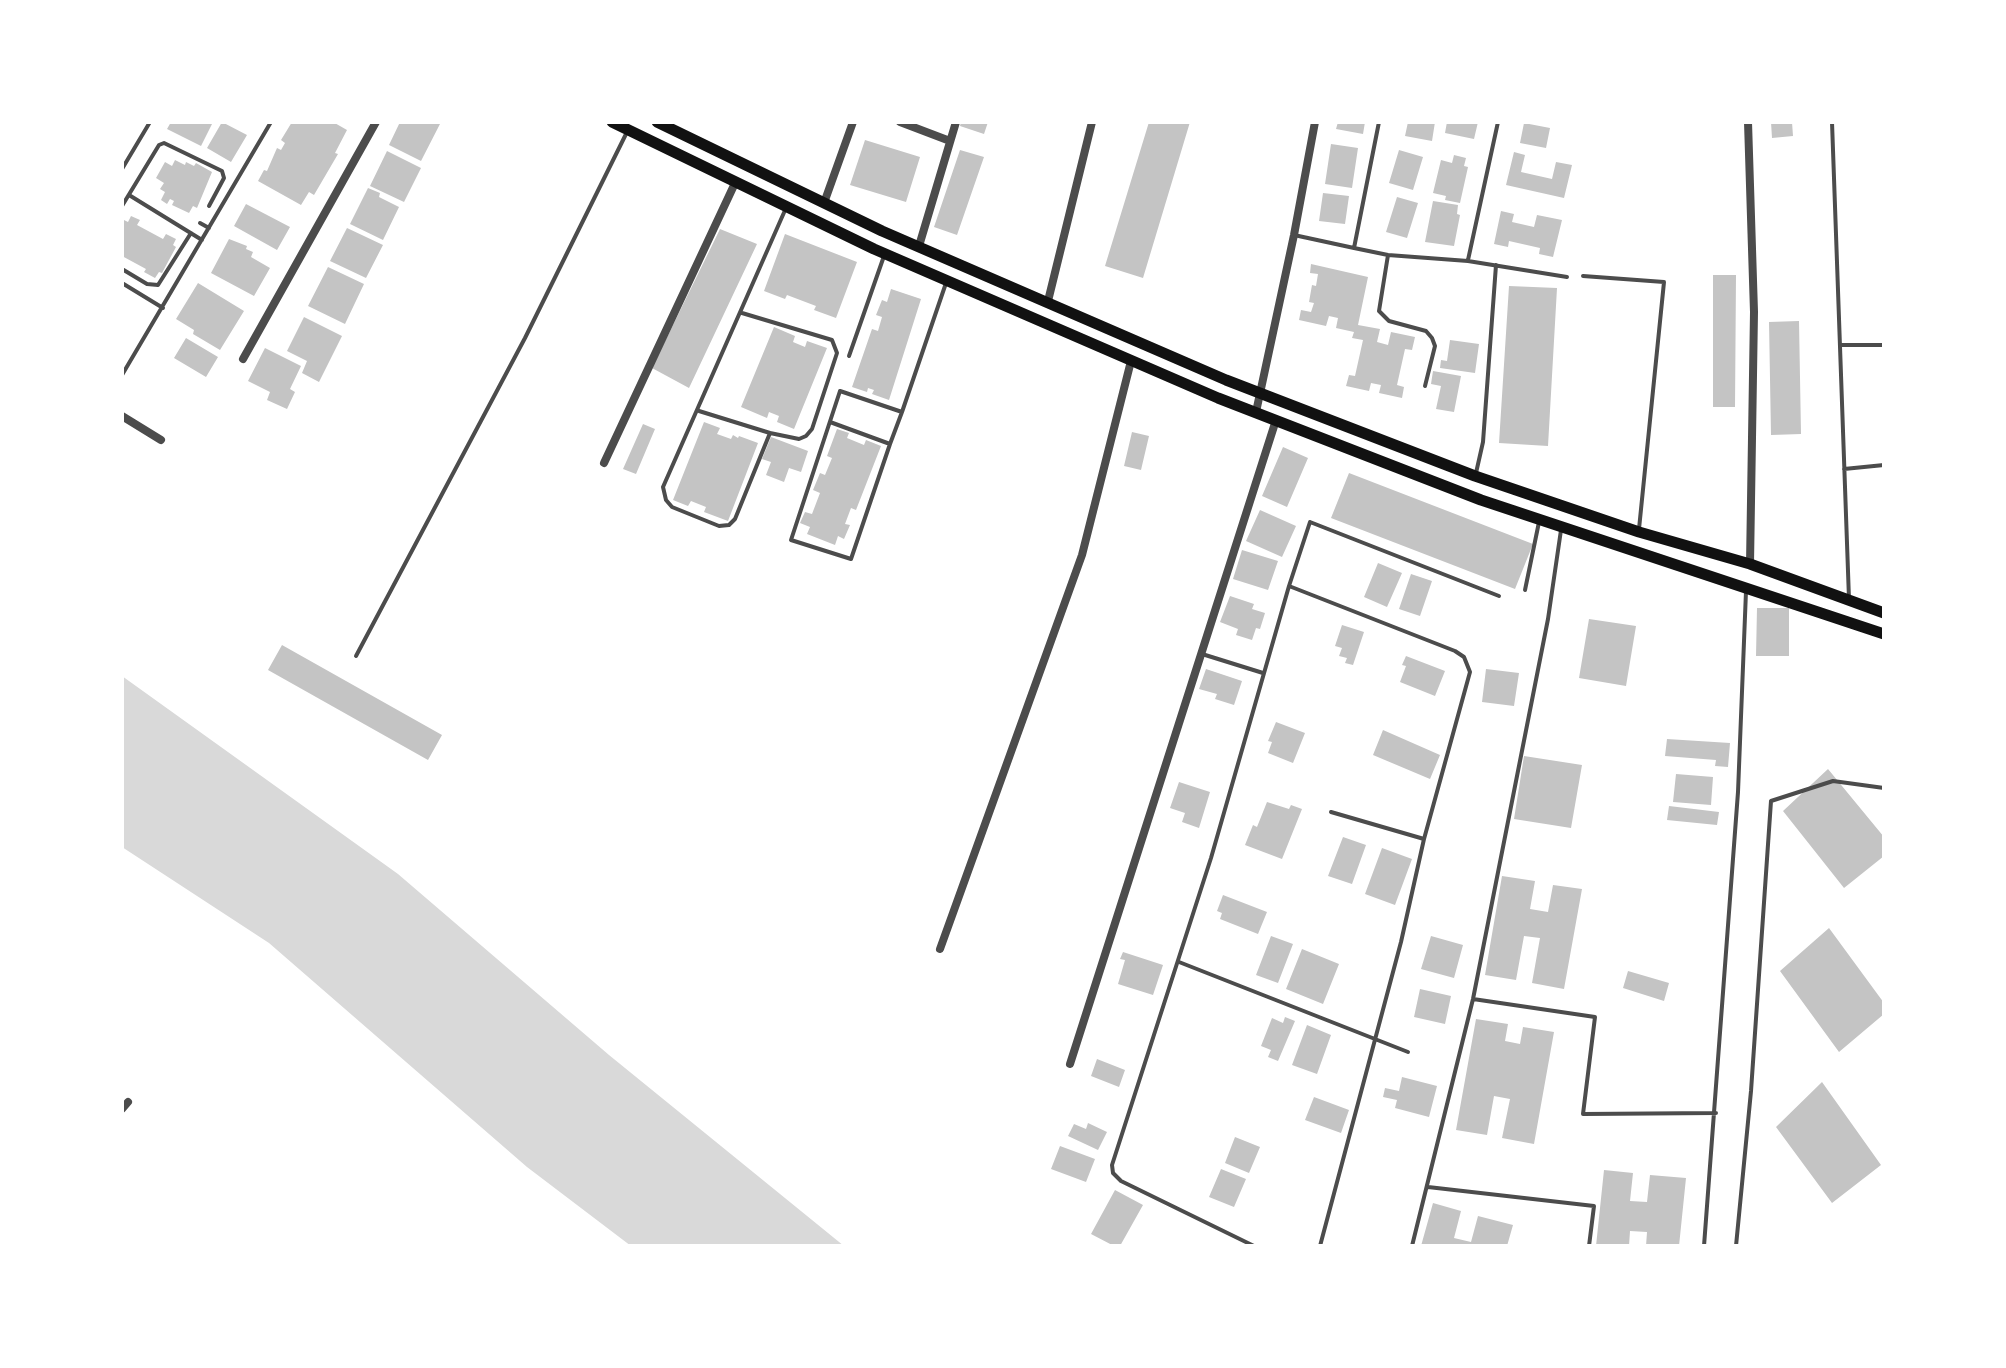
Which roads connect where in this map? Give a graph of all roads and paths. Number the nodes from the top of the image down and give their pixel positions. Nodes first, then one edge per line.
1 (150, 122) edge
2 (271, 122) edge
3 (376, 122) edge
4 (612, 122) edge
5 (657, 122) edge
6 (853, 122) edge
7 (900, 122) edge
8 (956, 122) edge
9 (1092, 122) edge
10 (1315, 122) edge
11 (1379, 122) edge
12 (1498, 122) edge
13 (1748, 122) edge
14 (1832, 122) edge
15 (628, 130) junction
16 (950, 141) junction
17 (122, 169) edge
18 (736, 181) junction
19 (129, 195) junction
20 (824, 203) junction
21 (122, 206) edge
22 (209, 206) dead end
23 (787, 206) junction
24 (200, 223) dead end
25 (209, 228) junction
26 (191, 233) junction
27 (1294, 235) junction
28 (202, 240) junction
29 (919, 246) junction
30 (1354, 248) junction
31 (885, 254) junction
32 (1388, 255) junction
33 (1468, 261) junction
34 (1496, 265) junction
35 (122, 269) edge
36 (1583, 276) dead end
37 (1567, 277) dead end
38 (946, 281) junction
39 (122, 283) edge
40 (1048, 301) junction
41 (163, 308) junction
42 (742, 313) junction
43 (1840, 345) junction
44 (1884, 345) edge
45 (849, 356) dead end
46 (243, 359) dead end
47 (1131, 361) junction
48 (122, 375) edge
49 (1425, 386) dead end
50 (1261, 393) junction
51 (698, 411) junction
52 (902, 412) junction
53 (1256, 412) junction
54 (122, 416) edge
55 (1276, 420) junction
56 (830, 422) junction
57 (770, 433) junction
58 (161, 440) dead end
59 (890, 444) junction
60 (604, 463) dead end
61 (1884, 465) edge
62 (1844, 469) junction
63 (1475, 476) junction
64 (1539, 519) junction
65 (1561, 528) junction
66 (1639, 532) junction
67 (1750, 564) junction
68 (1289, 586) junction
69 (1746, 589) junction
70 (1525, 590) dead end
71 (1499, 596) dead end
72 (1849, 601) junction
73 (1884, 613) edge
74 (1884, 634) edge
75 (1200, 654) junction
76 (356, 656) dead end
77 (1264, 674) junction
78 (1884, 788) edge
79 (1331, 812) dead end
80 (1424, 839) junction
81 (940, 949) dead end
82 (1178, 962) junction
83 (1473, 999) junction
84 (1376, 1041) junction
85 (1408, 1052) dead end
86 (1070, 1064) dead end
87 (1716, 1113) junction
88 (1428, 1187) junction
89 (1254, 1246) edge
90 (1320, 1246) edge
91 (1412, 1246) edge
92 (1589, 1246) edge
93 (1704, 1246) edge
94 (1736, 1246) edge

1 - 17 lane
2 - 25 lane
3 - 46 street
4 - 15 main road
5 - 20 main road
6 - 20 street
7 - 16 street
8 - 16 street
9 - 40 street
10 - 27 street
11 - 30 lane
12 - 33 lane
13 - 67 street
14 - 43 lane
15 - 18 main road
15 - 76 lane
16 - 29 street
18 - 23 main road
18 - 60 street
19 - 21 lane
19 - 22 lane
19 - 26 lane
20 - 29 main road
23 - 31 main road
23 - 42 lane
24 - 25 lane
25 - 28 lane
26 - 28 lane
26 - 35 lane
27 - 30 lane
27 - 50 street
28 - 41 lane
29 - 40 main road
30 - 32 lane
31 - 38 main road
31 - 45 lane
32 - 33 lane
32 - 49 lane
33 - 34 lane
34 - 37 lane
34 - 63 lane
36 - 66 lane
38 - 47 main road
38 - 52 lane
39 - 41 lane
40 - 50 main road
41 - 48 lane
42 - 51 lane
42 - 57 lane
43 - 44 lane
43 - 62 lane
47 - 53 main road
47 - 81 street
50 - 53 street
50 - 63 main road
51 - 57 lane
51 - 57 lane
52 - 56 lane
52 - 59 lane
53 - 55 main road
54 - 58 street
55 - 64 main road
55 - 75 street
56 - 59 lane
56 - 59 lane
61 - 62 lane
62 - 72 lane
63 - 66 main road
64 - 65 main road
64 - 70 lane
65 - 69 main road
65 - 83 lane
66 - 67 main road
67 - 72 main road
68 - 71 lane
68 - 77 lane
68 - 80 lane
69 - 74 main road
69 - 87 lane
72 - 73 main road
75 - 77 lane
75 - 86 street
77 - 82 lane
78 - 94 lane
79 - 80 lane
80 - 84 lane
82 - 84 lane
82 - 89 lane
83 - 87 lane
83 - 88 lane
84 - 85 lane
84 - 90 lane
87 - 93 lane
88 - 91 lane
88 - 92 lane

